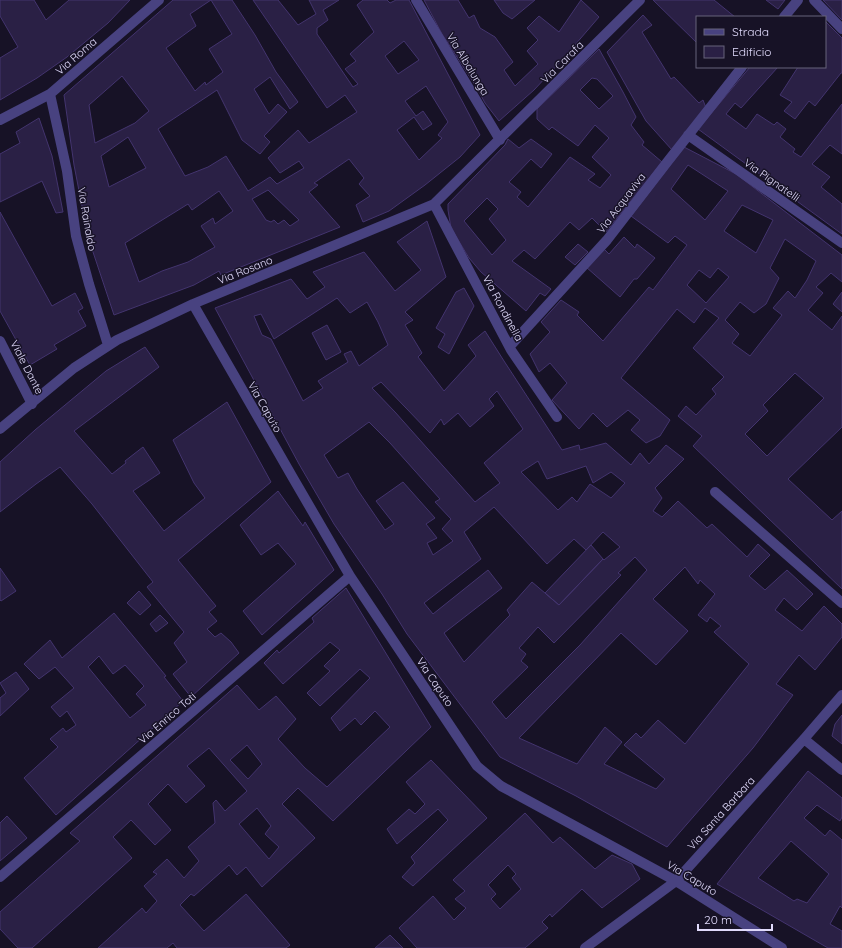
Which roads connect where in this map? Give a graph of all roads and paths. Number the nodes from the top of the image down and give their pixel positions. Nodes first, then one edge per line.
1 (160, 0) edge
2 (416, 0) edge
3 (640, 0) edge
4 (798, 0) edge
5 (814, 0) edge
6 (785, 16) edge
7 (842, 29) edge
8 (741, 68) edge
9 (50, 94) junction
10 (0, 120) edge
11 (688, 136) junction
12 (500, 140) junction
13 (434, 204) junction
14 (842, 244) edge
15 (193, 304) junction
16 (0, 341) edge
17 (108, 345) junction
18 (510, 346) junction
19 (32, 404) junction
20 (557, 418) dead end
21 (0, 429) edge
22 (715, 492) dead end
23 (350, 576) junction
24 (842, 603) edge
25 (842, 695) edge
26 (804, 740) junction
27 (842, 770) edge
28 (0, 877) edge
29 (676, 881) junction
30 (585, 948) edge
31 (782, 948) edge

1 - 9 street, Via Roma
2 - 12 street, Via Albalunga
3 - 12 street, Via Carafa
4 - 6 street
5 - 7 street
8 - 11 street, Via Acquaviva
9 - 10 street, Via Roma
9 - 17 street, Via Rainaldo
11 - 14 street, Via Pignatelli
11 - 18 street, Via Acquaviva
12 - 13 street, Via Rosano
13 - 15 street, Via Rosano
13 - 18 street, Via Rondinella
15 - 17 street, Via Rosano
15 - 23 street, Via Caputo
16 - 19 street, Viale Dante
17 - 19 street, Via Rosano
18 - 20 street, Via Rondinella
19 - 21 street, Via Rosano
22 - 24 street
23 - 28 street, Via Enrico Toti
23 - 29 street, Via Caputo
25 - 26 street, Via Santa Barbara
26 - 27 street
26 - 29 street, Via Santa Barbara
29 - 30 street, Via Santa Barbara
29 - 31 street, Via Caputo

